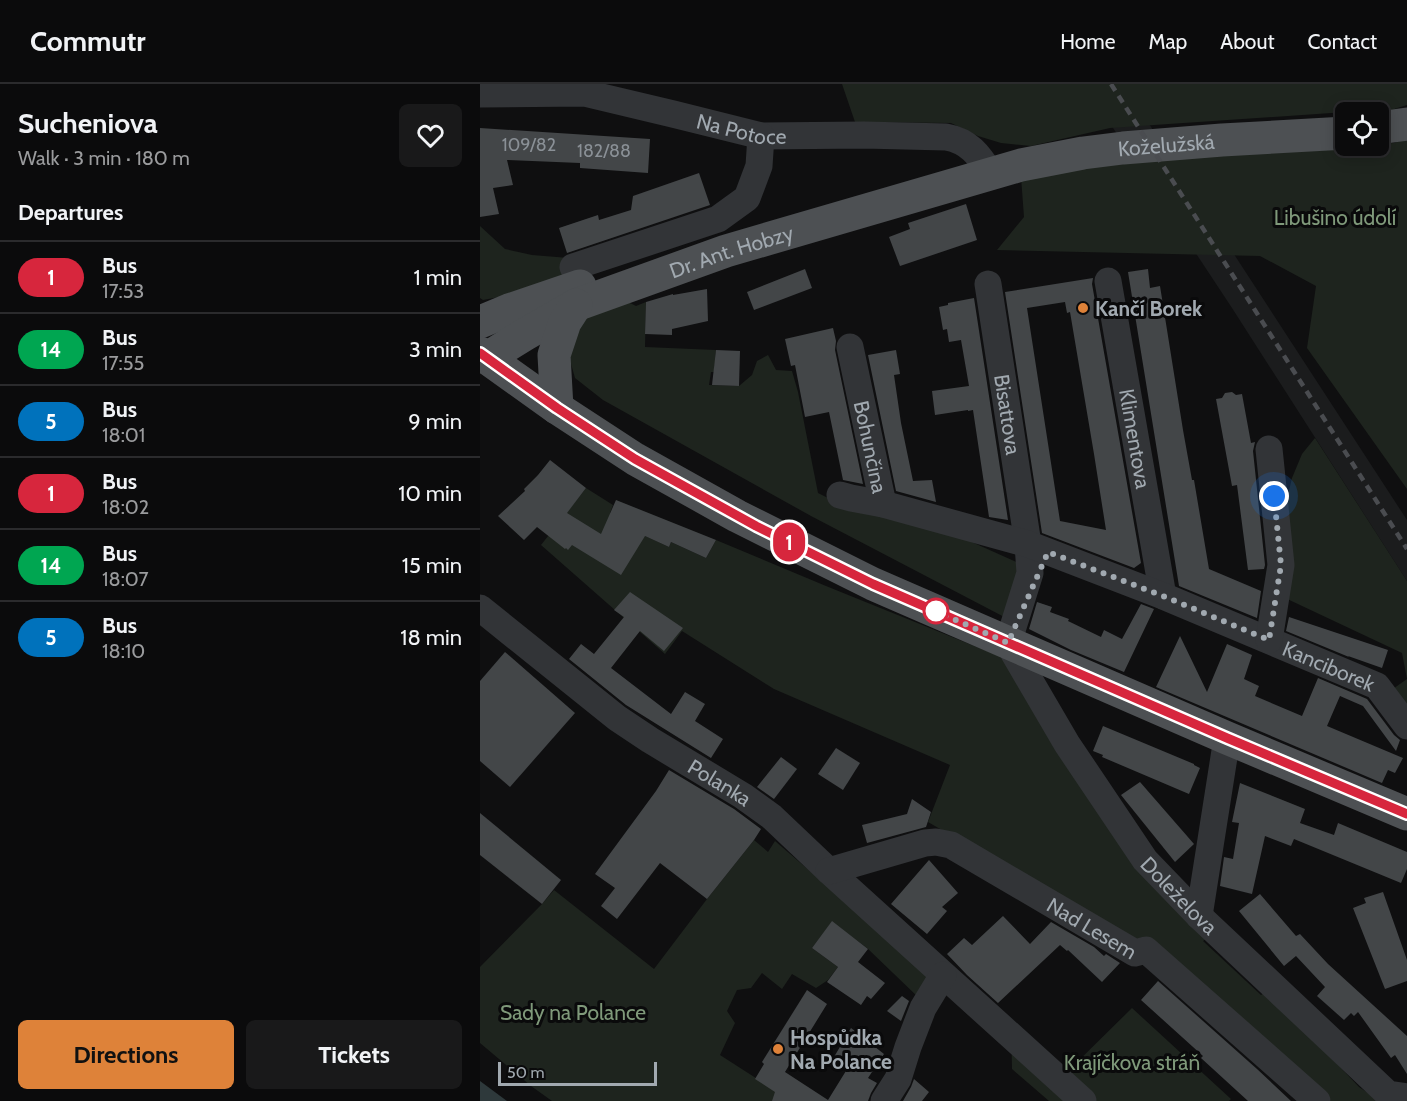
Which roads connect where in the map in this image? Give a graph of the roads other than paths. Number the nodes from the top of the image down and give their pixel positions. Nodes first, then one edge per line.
1 (480, 94) edge
2 (1407, 124) edge
3 (1389, 126) edge
4 (1335, 134) edge
5 (761, 136) junction
6 (991, 174) junction
7 (726, 251) junction
8 (573, 267) dead end
9 (1108, 281) dead end
10 (988, 284) dead end
11 (576, 305) junction
12 (480, 322) edge
13 (850, 347) dead end
14 (483, 356) edge
15 (557, 408) junction
16 (1269, 449) dead end
17 (840, 495) dead end
18 (883, 504) junction
19 (1038, 548) junction
20 (1163, 596) junction
21 (480, 609) edge
22 (1269, 640) junction
23 (1008, 643) junction
24 (1407, 726) edge
25 (1227, 738) junction
26 (1407, 814) edge
27 (829, 871) junction
28 (1198, 916) junction
29 (943, 975) junction
30 (1407, 1097) edge
31 (884, 1101) edge
32 (1083, 1101) edge
33 (1317, 1101) edge

1 - 5 street, Na Potoce
2 - 3 main road
4 - 6 main road, Koželužská
5 - 6 street, Na Potoce
5 - 8 street, Dr. Ant. Hobzy
6 - 7 main road, Dr. Ant. Hobzy
7 - 11 main road, Dr. Ant. Hobzy
7 - 12 main road
9 - 20 street, Klimentova
10 - 19 street, Bisattova
11 - 14 main road, Dr. Ant. Hobzy
11 - 15 main road
13 - 18 street, Bohunčina
14 - 15 main road
15 - 23 main road
16 - 22 street, Kanciborek
17 - 18 street
18 - 19 street, Bohunčina
19 - 20 street, Kanciborek
19 - 23 street
20 - 22 street, Kanciborek
21 - 27 street, Polanka
22 - 24 street, Kanciborek
23 - 25 main road
23 - 28 street, Doleželova
25 - 26 main road
25 - 28 street
27 - 29 street, Polanka
27 - 33 street, Nad Lesem
28 - 30 street, Doleželova
29 - 31 street
29 - 32 street, Polanka

